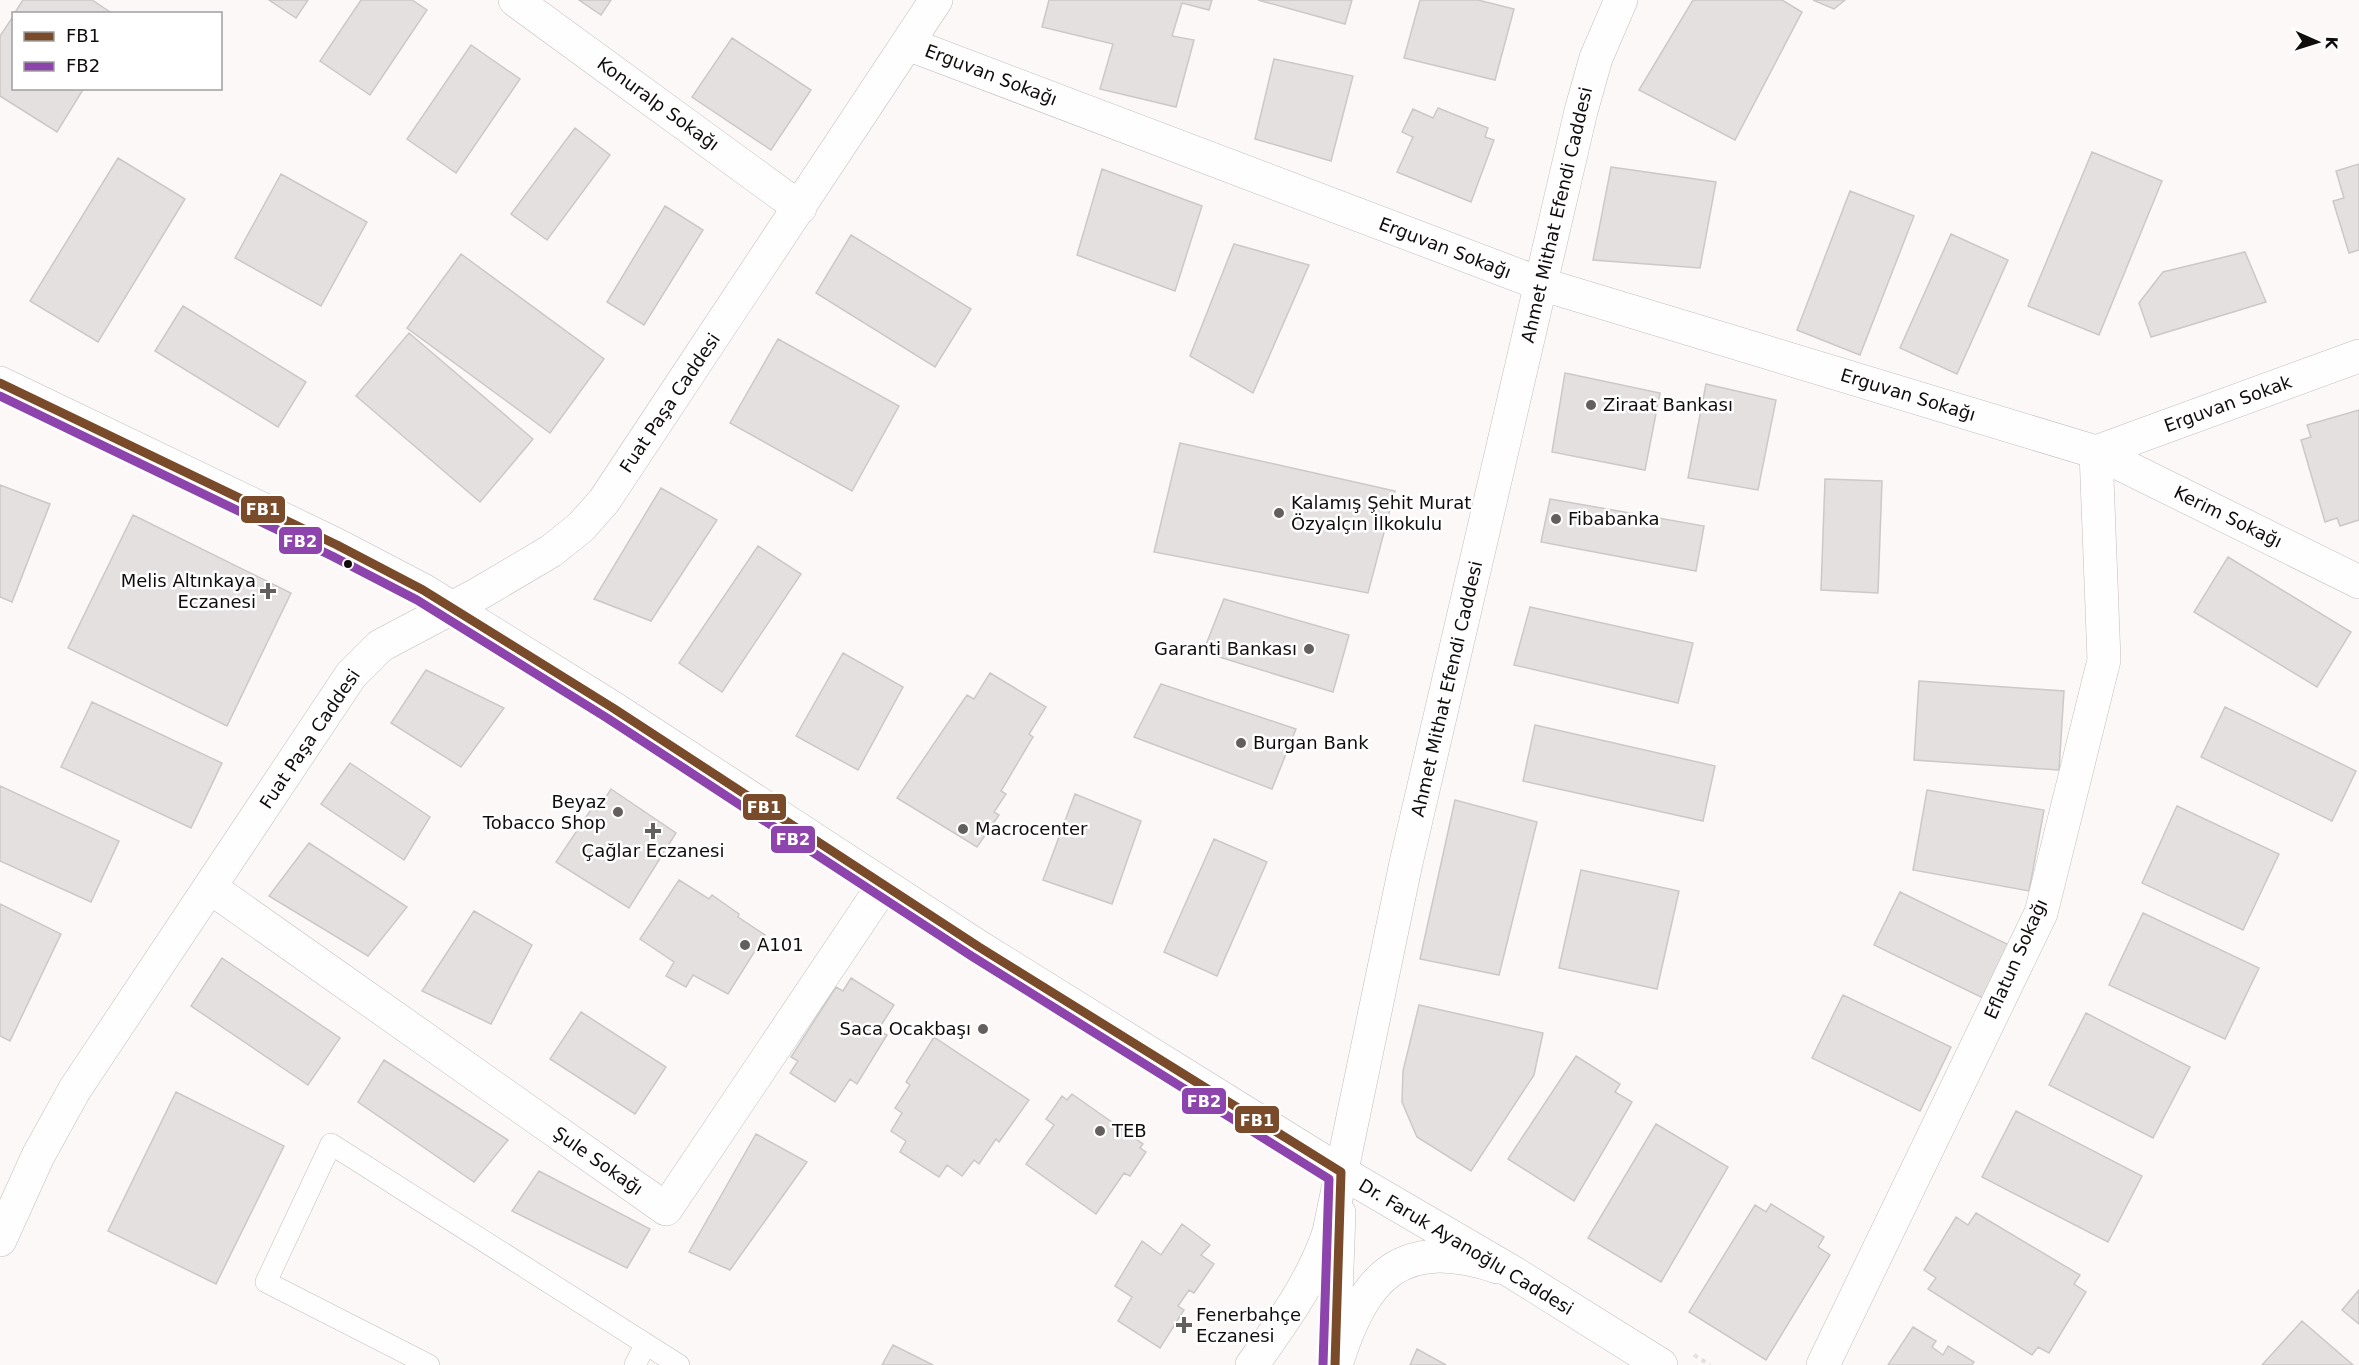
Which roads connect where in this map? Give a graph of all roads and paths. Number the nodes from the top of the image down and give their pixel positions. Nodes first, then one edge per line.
1 (515, 0) edge
2 (936, 0) edge
3 (1621, 0) edge
4 (908, 44) junction
5 (800, 208) junction
6 (1541, 284) junction
7 (2359, 356) edge
8 (0, 383) edge
9 (2096, 452) junction
10 (2359, 582) edge
11 (452, 607) junction
12 (883, 886) junction
13 (211, 888) junction
14 (1341, 1173) junction
15 (0, 1240) edge
16 (1514, 1273) junction
17 (645, 1346) junction
18 (429, 1365) edge
19 (635, 1365) edge
20 (679, 1365) edge
21 (1252, 1365) edge
22 (1336, 1365) edge
23 (1661, 1365) edge
24 (1823, 1365) edge

1 - 5 street, Konuralp Sokağı
2 - 4 street, Fuat Paşa Caddesi
3 - 6 street, Ahmet Mithat Efendi Caddesi
4 - 5 street, Fuat Paşa Caddesi
4 - 6 street, Erguvan Sokağı
5 - 11 street, Fuat Paşa Caddesi
6 - 9 street, Erguvan Sokağı
6 - 14 street, Ahmet Mithat Efendi Caddesi
7 - 9 street, Erguvan Sokak
8 - 11 street, Dr. Faruk Ayanoğlu Caddesi
9 - 10 street, Kerim Sokağı
9 - 24 street, Eflatun Sokağı
11 - 12 street, Dr. Faruk Ayanoğlu Caddesi
11 - 13 street, Fuat Paşa Caddesi
12 - 13 street, Şule Sokağı
12 - 14 street, Dr. Faruk Ayanoğlu Caddesi
13 - 15 street, Fuat Paşa Caddesi
14 - 16 street, Dr. Faruk Ayanoğlu Caddesi
14 - 21 street
14 - 22 street
16 - 22 street
16 - 23 street, Dr. Faruk Ayanoğlu Caddesi
17 - 18 lane
17 - 19 lane
17 - 20 lane

